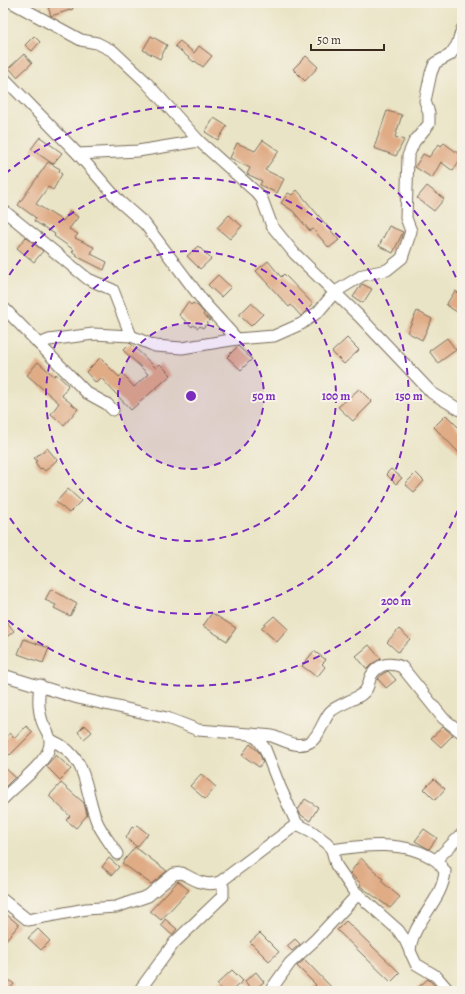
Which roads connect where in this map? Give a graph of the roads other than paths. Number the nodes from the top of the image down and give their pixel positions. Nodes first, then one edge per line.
1 (13, 3) edge
2 (462, 29) edge
3 (3, 77) edge
4 (199, 140) junction
5 (78, 154) junction
6 (3, 210) edge
7 (335, 292) junction
8 (3, 307) edge
9 (131, 336) junction
10 (237, 339) junction
11 (39, 344) junction
12 (112, 410) dead end
13 (462, 411) edge
14 (3, 675) edge
15 (40, 685) junction
16 (462, 732) edge
17 (249, 734) junction
18 (51, 740) junction
19 (3, 799) edge
20 (297, 824) junction
21 (462, 834) edge
22 (332, 850) junction
23 (117, 854) dead end
24 (436, 860) junction
25 (220, 882) junction
26 (358, 894) junction
27 (3, 900) edge
28 (410, 952) junction
29 (138, 991) edge
30 (270, 991) edge
31 (449, 991) edge

1 - 4 street
2 - 7 street
3 - 5 street
4 - 5 street
4 - 7 street
5 - 10 street
6 - 9 street
7 - 10 street
7 - 13 street
8 - 11 street
9 - 10 street
9 - 11 street
11 - 12 street
14 - 15 street
15 - 17 street
15 - 18 street
16 - 17 street
17 - 20 street
18 - 19 street
18 - 23 street
20 - 22 street
20 - 25 street
21 - 24 street
22 - 24 street
22 - 26 street
24 - 28 street
25 - 27 street
25 - 29 street
26 - 28 street
26 - 30 street
28 - 31 street

